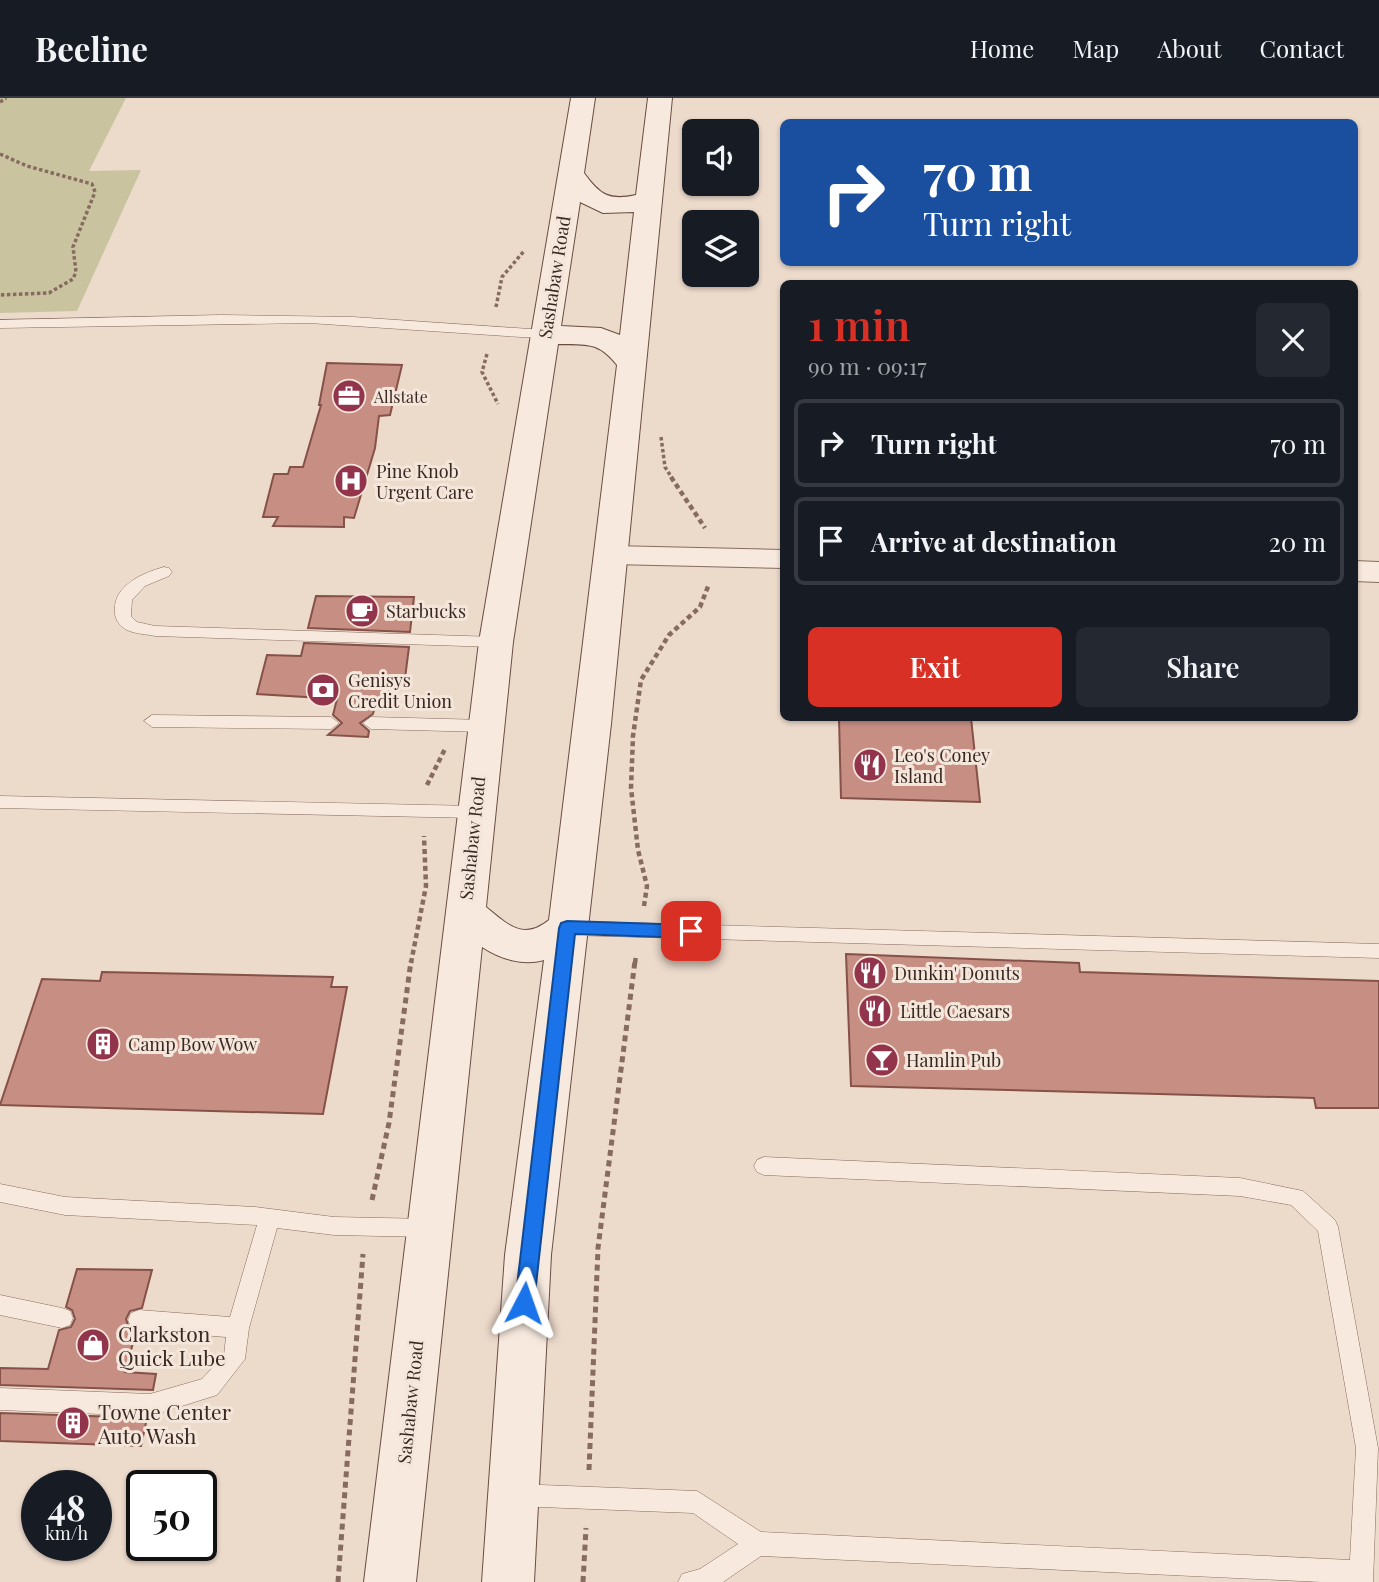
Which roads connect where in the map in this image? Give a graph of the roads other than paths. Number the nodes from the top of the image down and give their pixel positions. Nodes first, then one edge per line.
1 (583, 98) edge
2 (660, 98) edge
3 (571, 173) junction
4 (649, 200) junction
5 (0, 324) edge
6 (545, 334) junction
7 (632, 365) junction
8 (612, 555) junction
9 (780, 559) edge
10 (1358, 571) edge
11 (164, 572) dead end
12 (1379, 572) edge
13 (496, 642) junction
14 (152, 720) dead end
15 (331, 723) dead end
16 (371, 723) dead end
17 (467, 726) junction
18 (0, 802) edge
19 (475, 812) junction
20 (464, 912) junction
21 (567, 928) junction
22 (1379, 951) edge
23 (764, 1166) dead end
24 (0, 1193) edge
25 (270, 1218) junction
26 (429, 1228) junction
27 (0, 1305) edge
28 (62, 1318) dead end
29 (139, 1320) dead end
30 (239, 1328) junction
31 (0, 1399) edge
32 (511, 1495) junction
33 (758, 1544) junction
34 (1361, 1577) edge
35 (390, 1582) edge
36 (508, 1582) edge
37 (690, 1582) edge

1 - 3 main road, Sashabaw Road
2 - 4 main road
3 - 4 main road
3 - 6 main road, Sashabaw Road
4 - 7 main road
5 - 6 lane
6 - 7 main road
6 - 13 main road, Sashabaw Road
7 - 8 main road
8 - 9 street
8 - 21 main road
10 - 12 street
11 - 13 lane
13 - 17 main road, Sashabaw Road
14 - 15 lane
16 - 17 lane
17 - 19 main road, Sashabaw Road
18 - 19 lane
19 - 20 main road, Sashabaw Road
20 - 21 main road
20 - 26 main road, Sashabaw Road
21 - 22 lane
21 - 32 main road
23 - 34 lane
24 - 25 lane
25 - 26 lane
25 - 30 lane
26 - 35 main road, Sashabaw Road
27 - 28 lane
29 - 30 lane
30 - 31 lane
32 - 33 lane
32 - 36 main road
33 - 34 lane
33 - 37 lane

